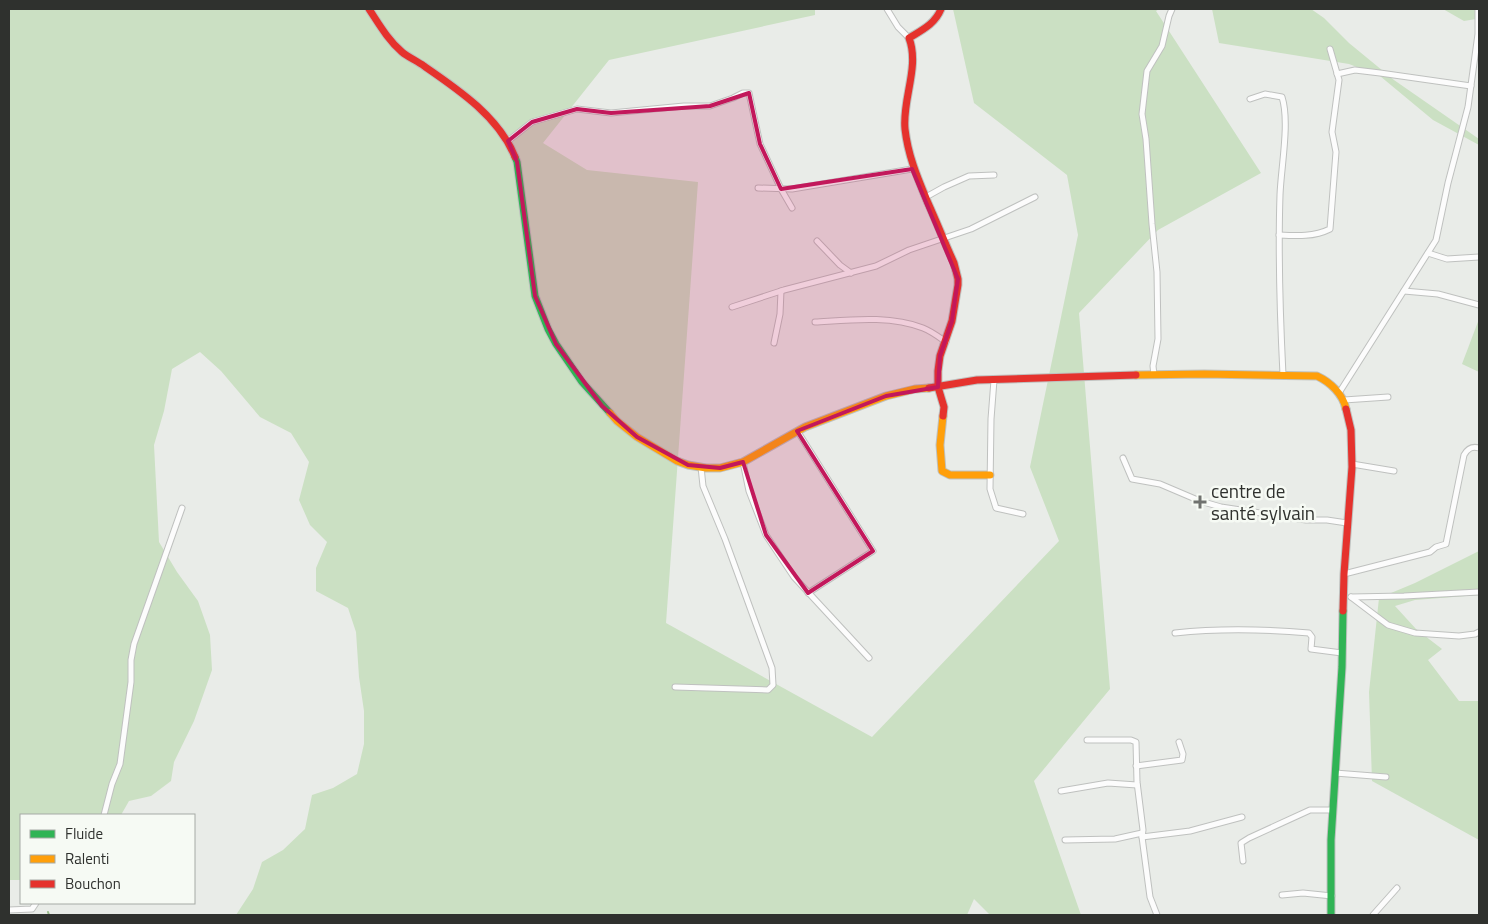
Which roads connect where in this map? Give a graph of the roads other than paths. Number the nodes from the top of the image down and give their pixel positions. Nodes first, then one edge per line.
1 (369, 9) edge
2 (887, 9) edge
3 (941, 9) edge
4 (1172, 9) edge
5 (1478, 9) edge
6 (909, 38) junction
7 (1330, 48) dead end
8 (1337, 74) junction
9 (1471, 86) junction
10 (1250, 99) dead end
11 (508, 141) junction
12 (912, 169) junction
13 (994, 175) dead end
14 (758, 188) dead end
15 (781, 189) junction
16 (926, 197) junction
17 (1036, 197) dead end
18 (792, 208) dead end
19 (1279, 235) junction
20 (944, 238) junction
21 (818, 241) dead end
22 (1428, 253) junction
23 (1479, 257) edge
24 (851, 273) junction
25 (780, 291) junction
26 (1404, 291) junction
27 (1479, 305) edge
28 (732, 307) dead end
29 (815, 322) dead end
30 (946, 342) junction
31 (774, 343) dead end
32 (1154, 375) junction
33 (1283, 375) junction
34 (994, 380) junction
35 (938, 387) junction
36 (1339, 394) junction
37 (1388, 397) dead end
38 (1344, 400) junction
39 (798, 432) junction
40 (1479, 448) edge
41 (1123, 458) dead end
42 (743, 462) junction
43 (1352, 464) junction
44 (701, 468) junction
45 (1394, 471) dead end
46 (990, 475) junction
47 (182, 508) dead end
48 (1023, 514) dead end
49 (1347, 523) junction
50 (1344, 574) junction
51 (1479, 592) edge
52 (808, 593) junction
53 (1347, 597) junction
54 (1479, 632) edge
55 (1175, 633) dead end
56 (1342, 653) junction
57 (868, 658) dead end
58 (675, 687) dead end
59 (1087, 740) dead end
60 (1179, 742) dead end
61 (1136, 766) junction
62 (1335, 773) junction
63 (1386, 777) dead end
64 (1137, 785) junction
65 (1061, 791) dead end
66 (1333, 810) junction
67 (104, 814) edge
68 (1242, 817) dead end
69 (1142, 835) junction
70 (1065, 840) dead end
71 (1243, 860) dead end
72 (1397, 888) dead end
73 (1282, 895) dead end
74 (1332, 896) junction
75 (35, 904) edge
76 (9, 910) edge
77 (1157, 915) edge
78 (1331, 915) edge
79 (1373, 915) edge

1 - 11 street
2 - 6 street
3 - 6 street
4 - 32 street
5 - 9 street
6 - 12 street
7 - 8 street
8 - 9 street
8 - 19 street
9 - 22 street
10 - 19 street
11 - 15 street
11 - 44 street
12 - 15 street
12 - 16 street
13 - 16 street
14 - 15 street
15 - 18 street
16 - 20 street
17 - 20 street
19 - 33 street
20 - 24 street
20 - 30 street
21 - 24 street
22 - 23 street
22 - 26 street
24 - 25 street
25 - 28 street
25 - 31 street
26 - 27 street
26 - 36 street
29 - 30 street
30 - 35 street
32 - 33 street
32 - 34 street
33 - 36 street
34 - 35 street
34 - 46 street
35 - 39 street
35 - 46 street
36 - 38 street
37 - 38 street
38 - 43 street
39 - 42 street
39 - 52 street
40 - 50 street
41 - 49 street
42 - 44 street
42 - 52 street
43 - 45 street
43 - 49 street
44 - 58 street
46 - 48 street
47 - 67 street
49 - 50 street
50 - 53 street
51 - 53 street
52 - 57 street
53 - 54 street
53 - 56 street
55 - 56 street
56 - 62 street
59 - 61 street
60 - 61 street
61 - 64 street
62 - 63 street
62 - 66 street
64 - 65 street
64 - 69 street
66 - 71 street
66 - 74 street
68 - 69 street
69 - 70 street
69 - 77 street
72 - 79 street
73 - 74 street
74 - 78 street
75 - 76 street

